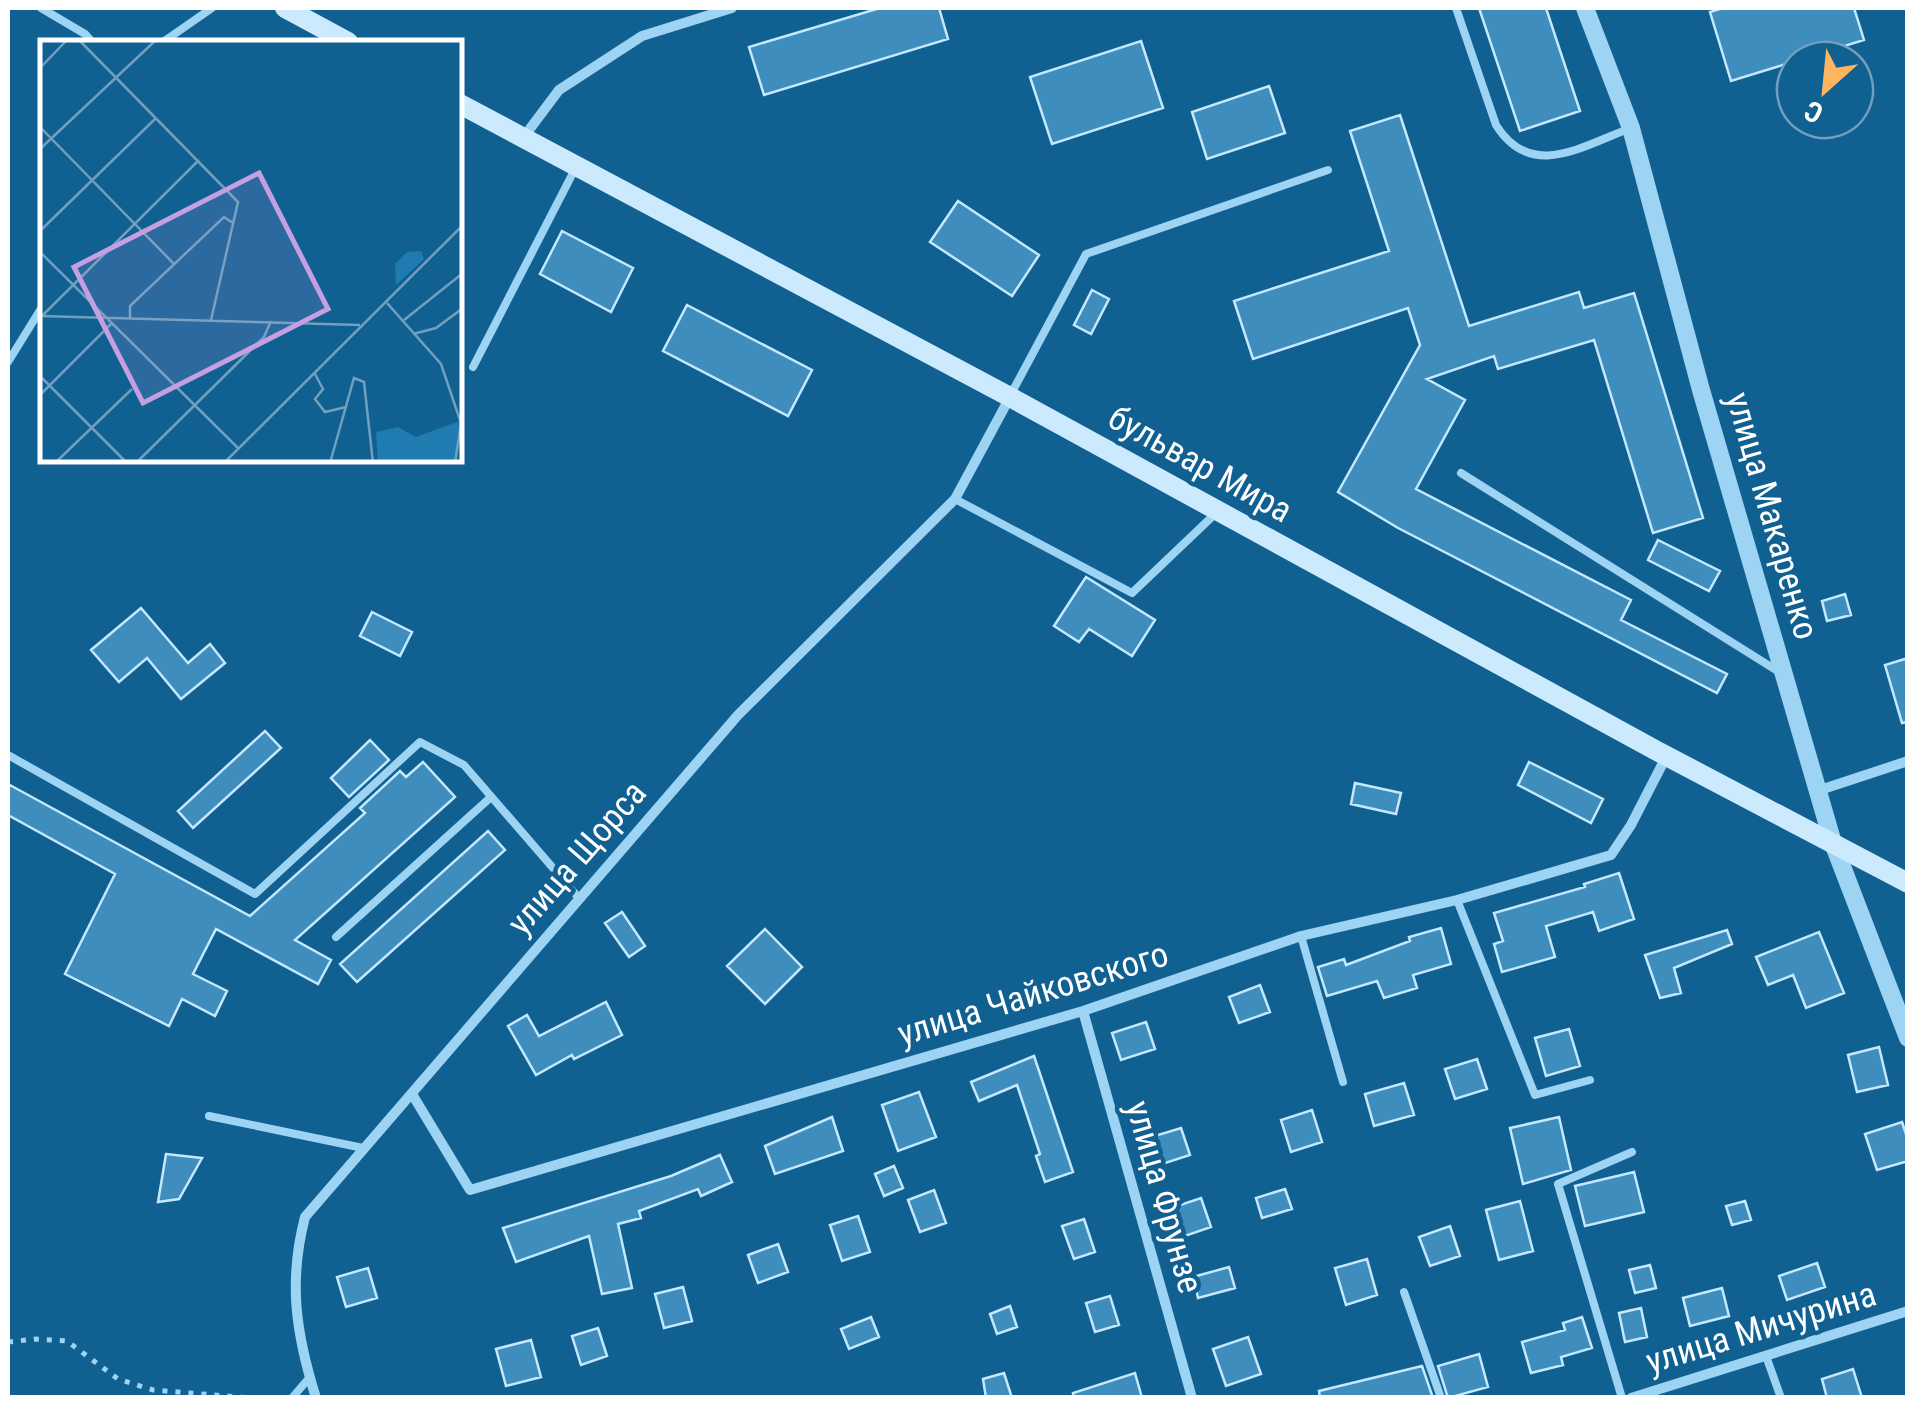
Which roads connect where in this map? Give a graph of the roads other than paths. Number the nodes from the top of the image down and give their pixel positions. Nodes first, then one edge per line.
1 (41, 8) edge
2 (212, 8) edge
3 (285, 8) edge
4 (732, 8) edge
5 (1456, 8) edge
6 (1585, 8) edge
7 (90, 40) edge
8 (166, 40) edge
9 (344, 40) edge
10 (462, 105) edge
11 (1632, 128) junction
12 (523, 138) junction
13 (576, 167) junction
14 (1328, 170) dead end
15 (40, 310) edge
16 (8, 362) edge
17 (473, 367) dead end
18 (1010, 397) junction
19 (1461, 473) dead end
20 (954, 498) junction
21 (1217, 511) junction
22 (1784, 676) junction
23 (8, 755) edge
24 (1667, 756) junction
25 (1908, 761) edge
26 (1820, 790) junction
27 (492, 797) junction
28 (1833, 842) junction
29 (1908, 883) edge
30 (578, 897) junction
31 (1457, 900) junction
32 (1301, 936) junction
33 (336, 937) dead end
34 (1083, 1011) junction
35 (1908, 1038) edge
36 (1590, 1080) dead end
37 (1343, 1082) dead end
38 (412, 1094) junction
39 (209, 1116) dead end
40 (364, 1148) junction
41 (1632, 1152) dead end
42 (1404, 1292) dead end
43 (1908, 1312) edge
44 (1766, 1356) junction
45 (310, 1377) junction
46 (292, 1398) edge
47 (316, 1398) edge
48 (1192, 1398) edge
49 (1441, 1398) edge
50 (1622, 1398) edge
51 (1631, 1398) edge
52 (1781, 1398) edge

1 - 7 lane
2 - 8 lane
3 - 9 main road
4 - 12 street
5 - 11 lane
6 - 11 street, улица Макаренко
10 - 12 main road, бульвар Мира
11 - 22 street, улица Макаренко
12 - 13 main road, бульвар Мира
13 - 17 lane
13 - 18 main road, бульвар Мира
14 - 18 lane
15 - 16 lane
18 - 20 street, улица Щорса
18 - 21 main road, бульвар Мира
19 - 22 lane
20 - 21 lane
20 - 30 street, улица Щорса
21 - 24 main road, бульвар Мира
22 - 26 street, улица Макаренко
23 - 27 lane
24 - 28 main road, бульвар Мира
24 - 31 street, улица Чайковского
25 - 26 street
26 - 28 street, улица Макаренко
27 - 30 lane
27 - 33 lane
28 - 29 main road, бульвар Мира
28 - 35 street, улица Макаренко
30 - 38 street, улица Щорса
31 - 32 street, улица Чайковского
31 - 36 lane
32 - 34 street, улица Чайковского
32 - 37 lane
34 - 38 street, улица Чайковского
34 - 48 street, улица Фрунзе
38 - 40 street, улица Щорса
39 - 40 lane
40 - 45 street, улица Щорса
41 - 50 lane
42 - 49 lane
43 - 44 street, улица Мичурина
44 - 51 street, улица Мичурина
44 - 52 lane
45 - 46 lane
45 - 47 street, улица Щорса

